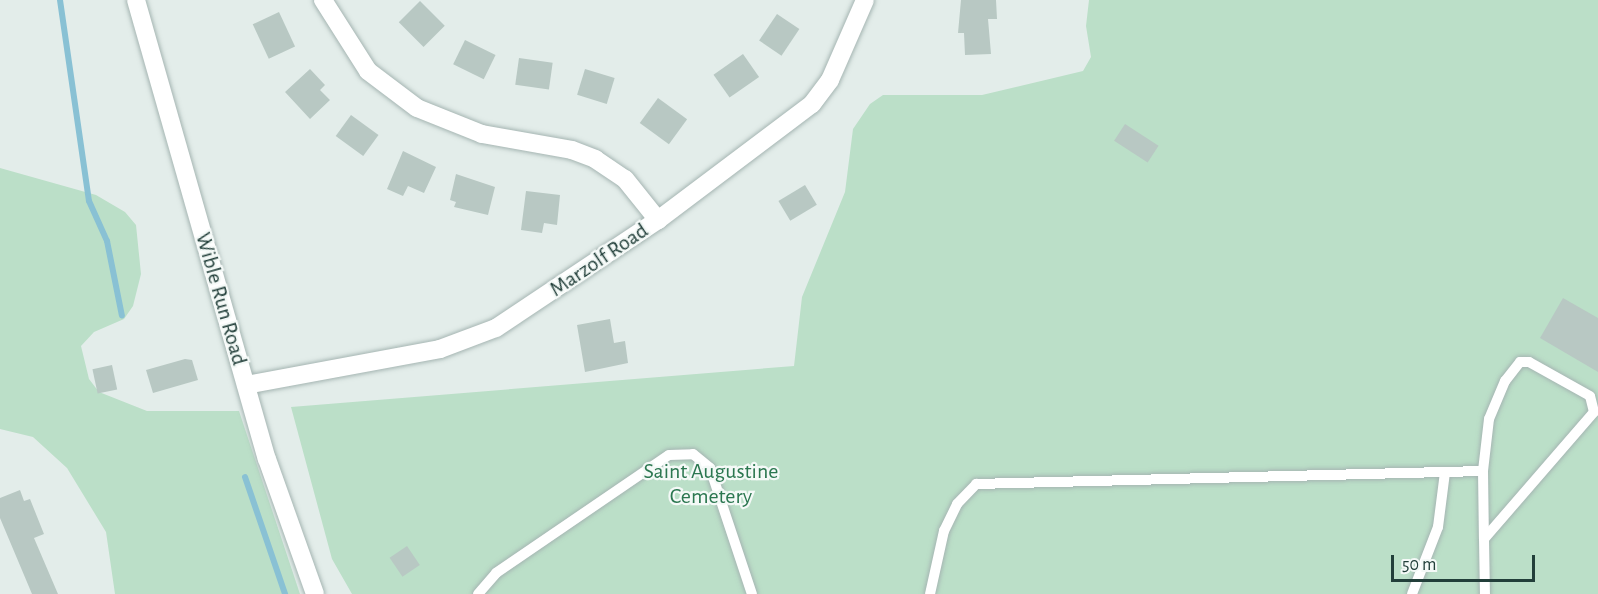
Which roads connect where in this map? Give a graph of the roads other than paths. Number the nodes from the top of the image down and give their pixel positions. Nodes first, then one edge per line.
1 (136, 0) edge
2 (323, 0) edge
3 (866, 0) edge
4 (658, 220) junction
5 (246, 385) junction
6 (1483, 471) junction
7 (1445, 472) junction
8 (1484, 538) junction
9 (315, 594) edge
10 (478, 594) edge
11 (752, 594) edge
12 (930, 594) edge
13 (1412, 594) edge
14 (1485, 594) edge

1 - 5 street, Wible Run Road
2 - 4 street
3 - 4 street, Marzolf Road
4 - 5 street, Marzolf Road
5 - 9 street, Wible Run Road
6 - 7 lane
6 - 8 lane
6 - 8 lane
7 - 12 lane
7 - 13 lane
8 - 14 lane
10 - 11 lane

